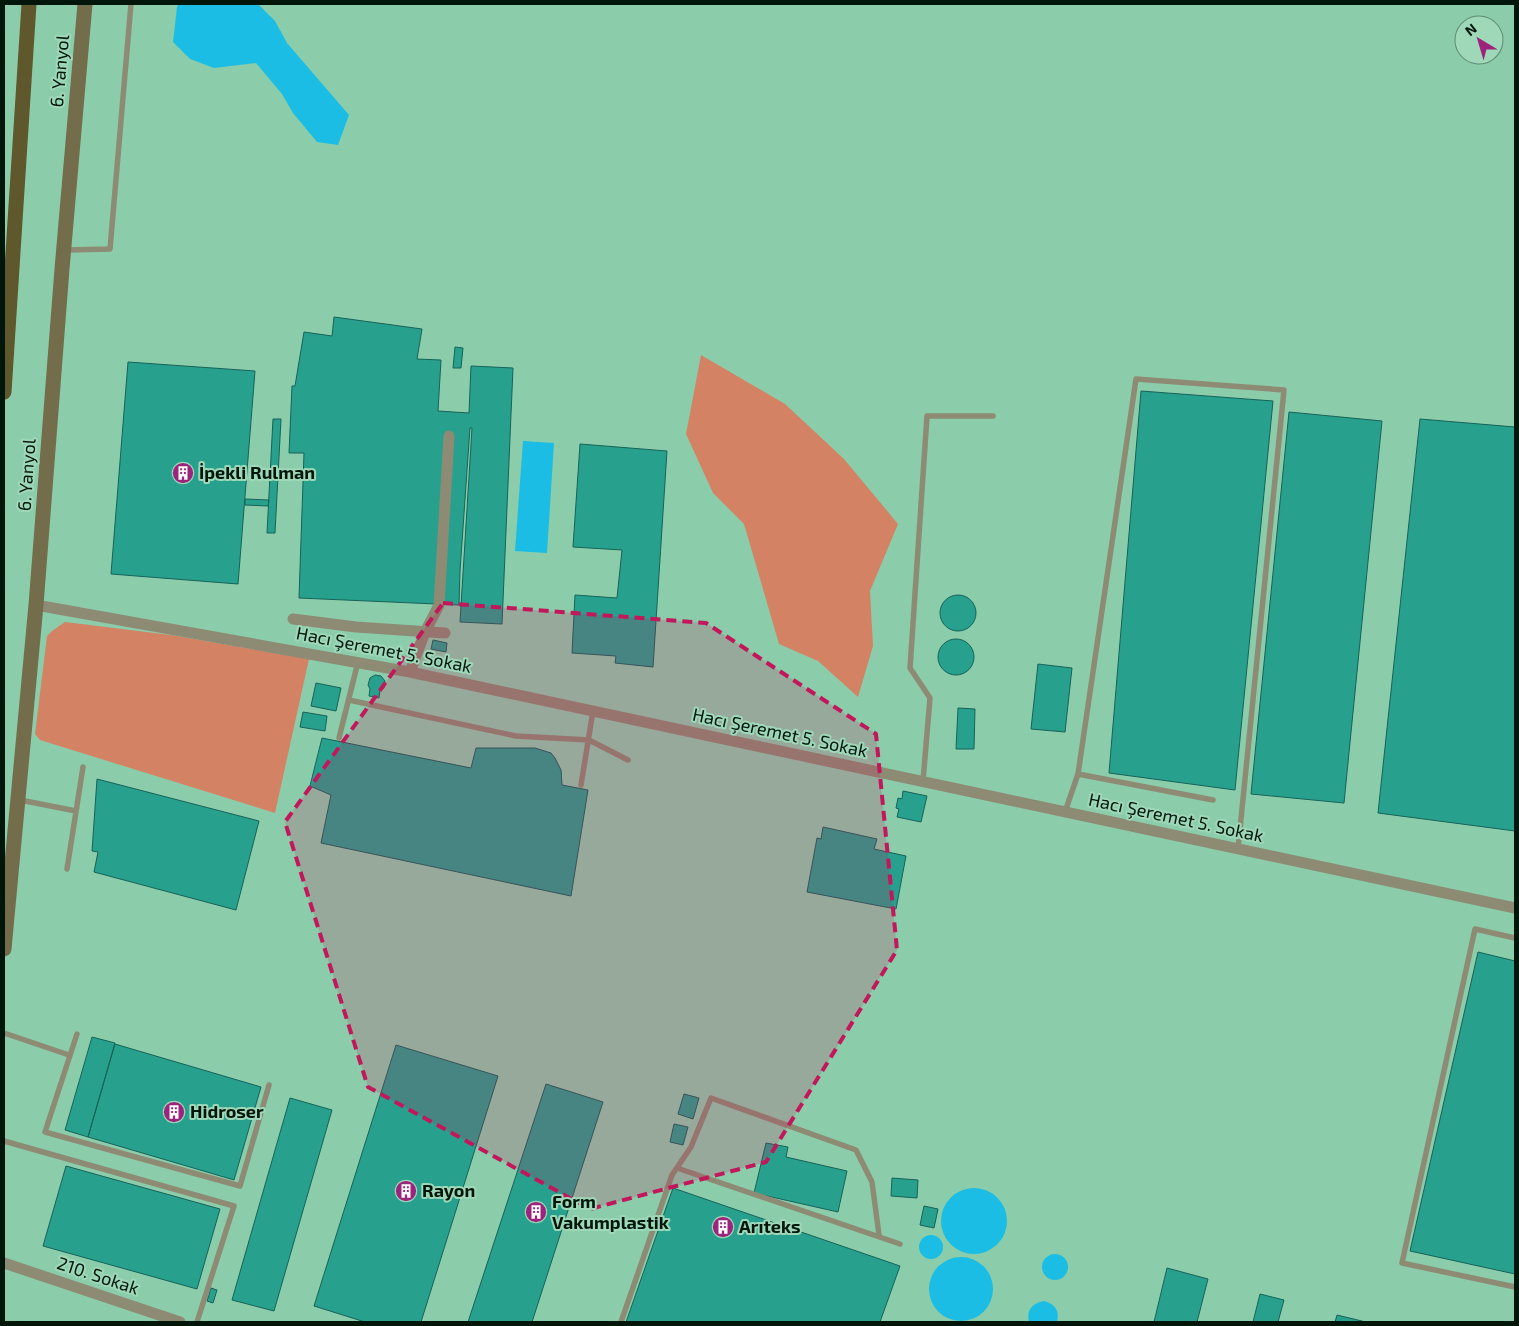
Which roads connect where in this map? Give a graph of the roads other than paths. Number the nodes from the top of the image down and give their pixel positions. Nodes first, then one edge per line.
1 (29, 4) edge
2 (85, 4) edge
3 (132, 4) edge
4 (64, 250) junction
5 (4, 392) edge
6 (993, 416) dead end
7 (449, 436) dead end
8 (36, 605) junction
9 (293, 619) dead end
10 (425, 632) junction
11 (444, 634) dead end
12 (358, 662) junction
13 (410, 672) junction
14 (349, 700) junction
15 (593, 711) junction
16 (339, 738) dead end
17 (588, 740) junction
18 (628, 760) dead end
19 (83, 767) dead end
20 (1078, 774) junction
21 (923, 781) junction
22 (581, 785) dead end
23 (18, 800) junction
24 (1213, 800) dead end
25 (76, 810) junction
26 (1065, 812) junction
27 (1238, 849) junction
28 (67, 869) dead end
29 (1515, 908) edge
30 (1515, 938) edge
31 (4, 949) edge
32 (4, 1033) edge
33 (76, 1034) dead end
34 (69, 1054) junction
35 (269, 1084) dead end
36 (4, 1141) edge
37 (677, 1168) junction
38 (879, 1235) junction
39 (900, 1244) dead end
40 (4, 1263) edge
41 (1515, 1287) edge
42 (180, 1322) edge
43 (197, 1322) edge
44 (621, 1322) edge

1 - 5 main road
2 - 4 main road, 6. Yanyol
3 - 4 lane
4 - 8 main road, 6. Yanyol
6 - 21 lane
7 - 10 street
8 - 12 street, Hacı Şeremet 5. Sokak
8 - 23 main road, 6. Yanyol
9 - 10 street
10 - 11 street
10 - 13 street
12 - 13 street, Hacı Şeremet 5. Sokak
12 - 14 lane
13 - 15 street, Hacı Şeremet 5. Sokak
14 - 16 lane
14 - 17 lane
15 - 17 lane
15 - 21 street, Hacı Şeremet 5. Sokak
17 - 18 lane
17 - 22 lane
19 - 25 lane
20 - 24 lane
20 - 26 lane
20 - 27 lane
21 - 26 street, Hacı Şeremet 5. Sokak
23 - 25 lane
23 - 31 main road, 6. Yanyol
25 - 28 lane
26 - 27 street, Hacı Şeremet 5. Sokak
27 - 29 street, Hacı Şeremet 5. Sokak
30 - 41 lane
32 - 34 lane
33 - 34 lane
34 - 35 lane
36 - 43 lane
37 - 38 lane
37 - 38 lane
37 - 44 lane
38 - 39 lane
40 - 42 street, 210. Sokak

